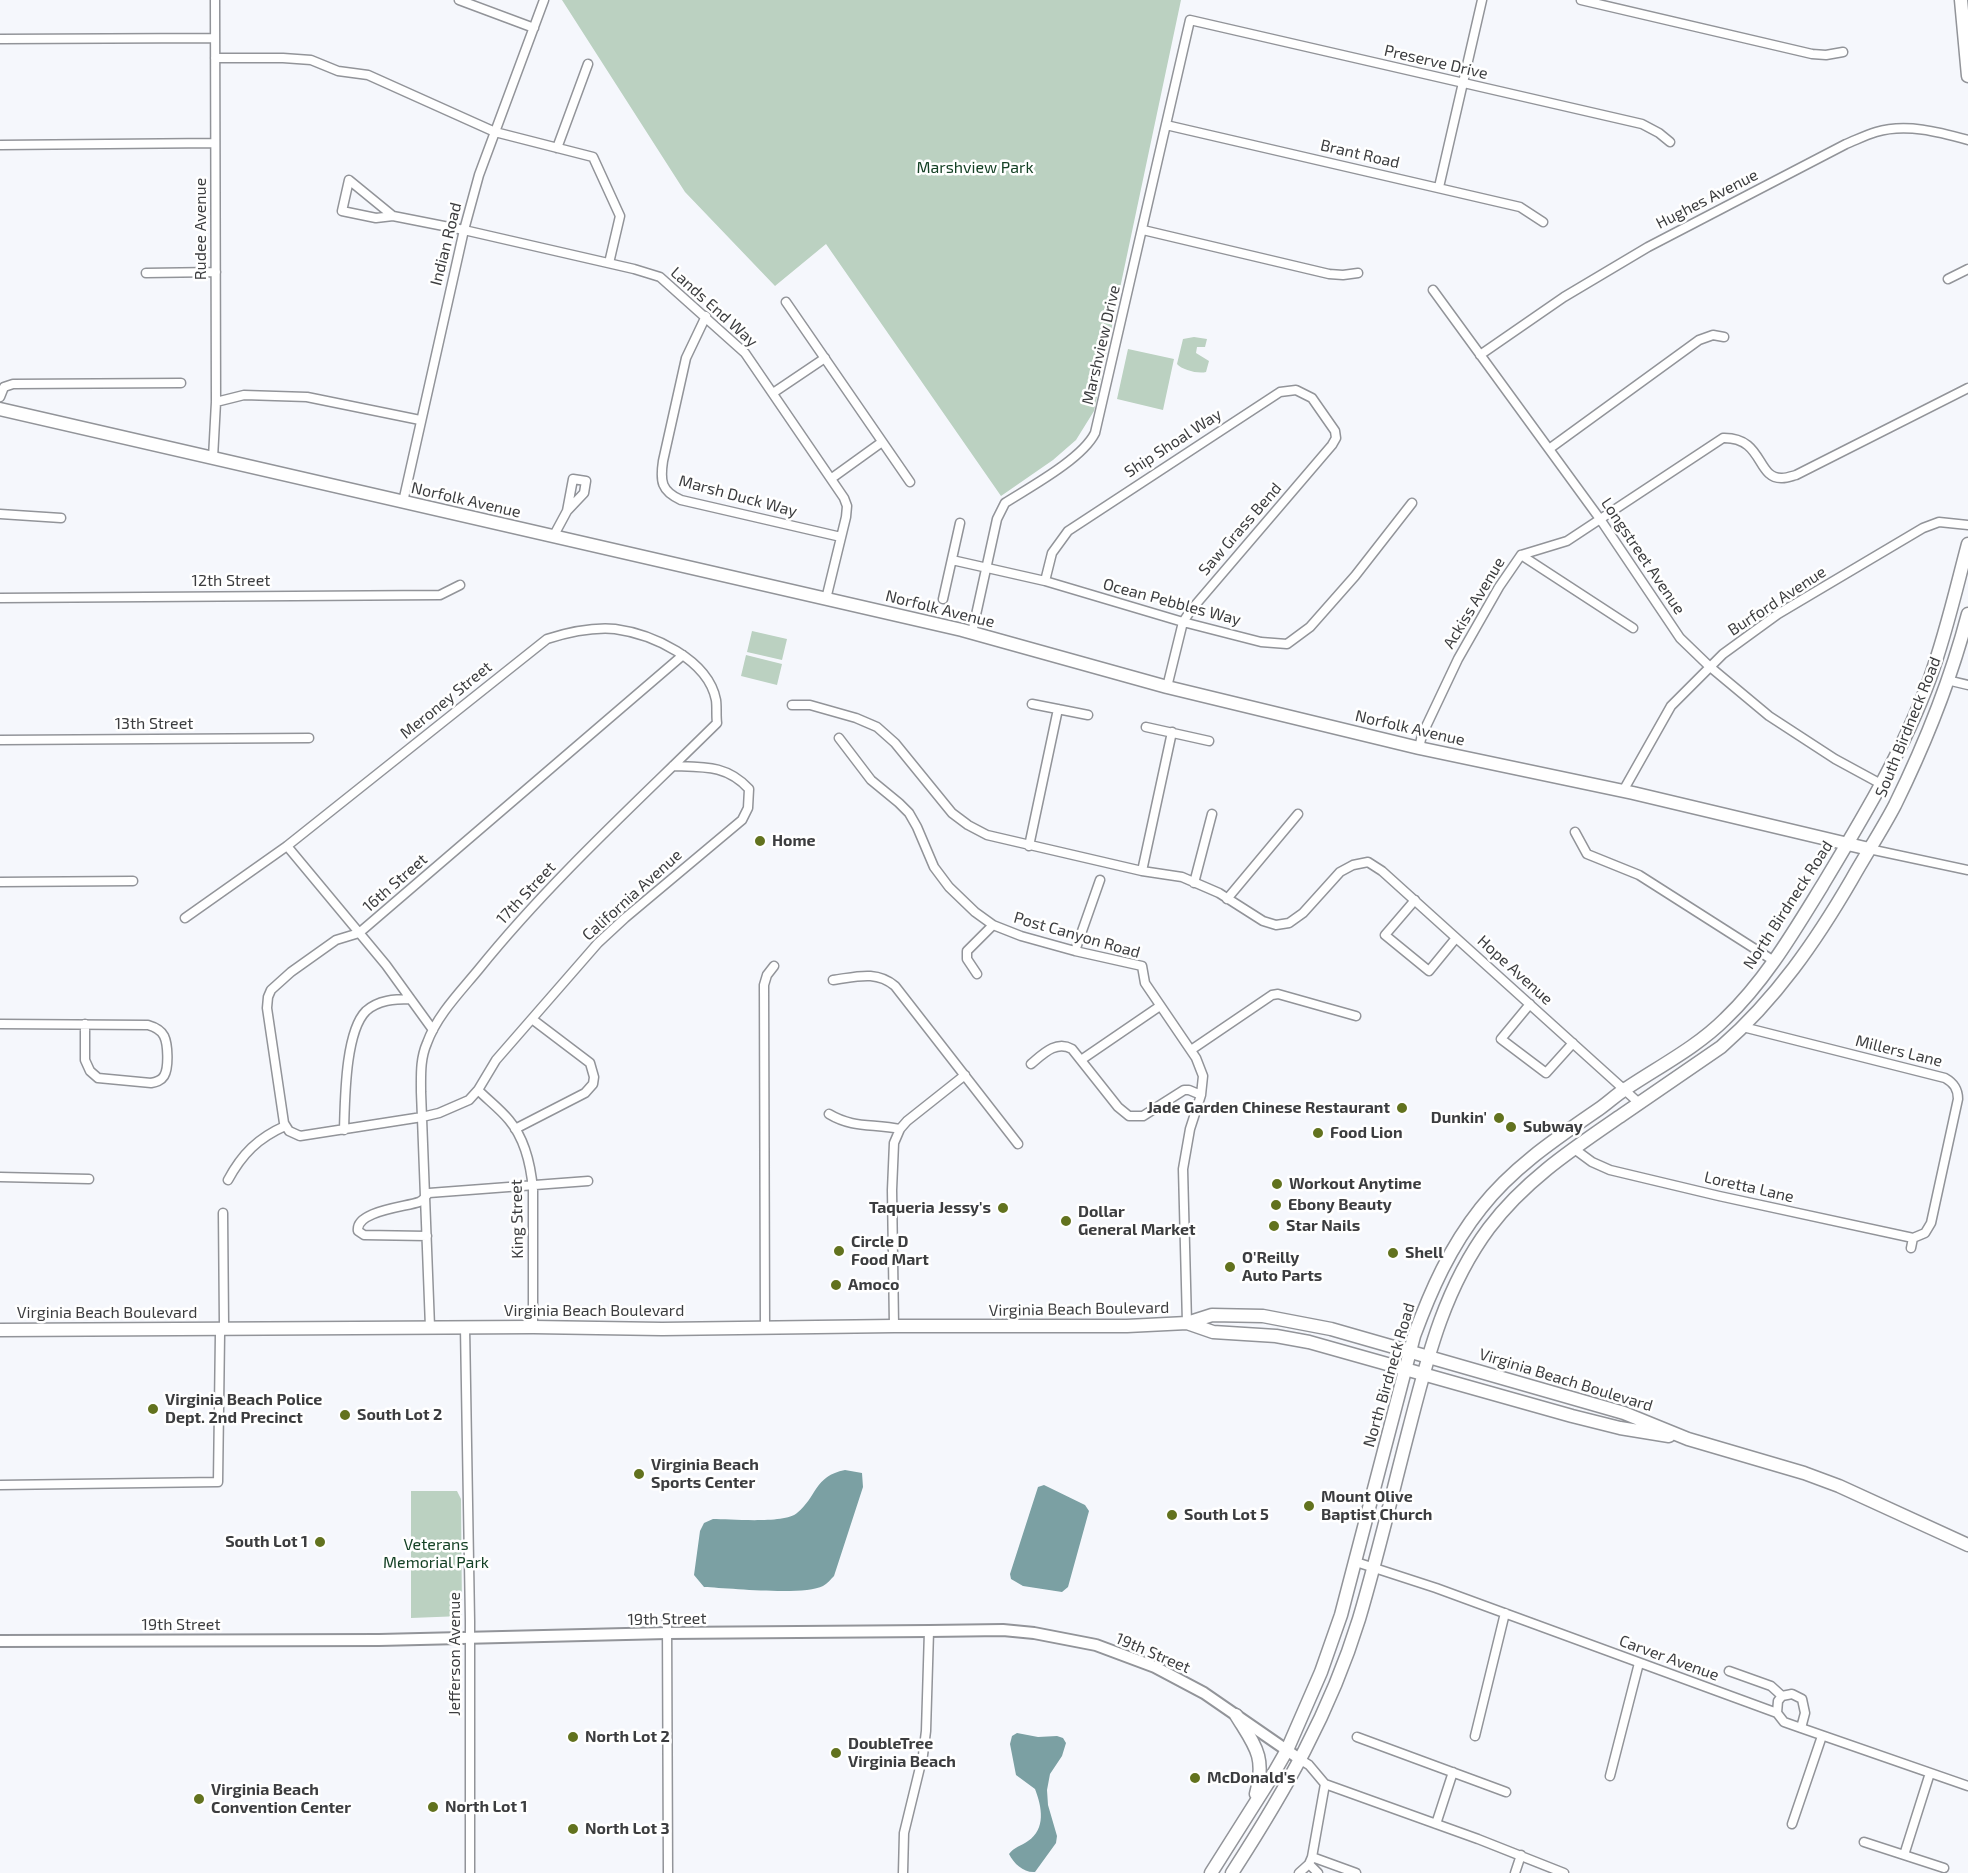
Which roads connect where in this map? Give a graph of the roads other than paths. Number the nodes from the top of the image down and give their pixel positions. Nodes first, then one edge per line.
1 (215, 0) edge
2 (459, 0) edge
3 (544, 0) edge
4 (1482, 0) edge
5 (1581, 0) edge
6 (1961, 0) edge
7 (1190, 20) joint
8 (534, 28) junction
9 (215, 38) junction
10 (0, 39) edge
11 (1843, 52) dead end
12 (215, 58) junction
13 (588, 63) dead end
14 (1968, 76) edge
15 (1462, 83) junction
16 (1166, 125) junction
17 (495, 132) junction
18 (1968, 140) edge
19 (1670, 142) dead end
20 (215, 143) junction
21 (0, 145) edge
22 (557, 148) junction
23 (1439, 187) junction
24 (393, 216) junction
25 (1543, 222) dead end
26 (464, 230) junction
27 (1143, 230) junction
28 (609, 263) junction
29 (1968, 268) edge
30 (216, 272) junction
31 (146, 273) dead end
32 (1358, 273) dead end
33 (1948, 279) dead end
34 (1432, 290) dead end
35 (786, 302) dead end
36 (705, 316) junction
37 (1724, 336) dead end
38 (1480, 354) junction
39 (825, 358) junction
40 (181, 383) dead end
41 (1968, 388) edge
42 (773, 393) junction
43 (0, 397) edge
44 (216, 402) junction
45 (0, 409) edge
46 (420, 420) junction
47 (1335, 431) joint
48 (882, 442) junction
49 (1549, 449) junction
50 (213, 458) junction
51 (832, 478) junction
52 (910, 482) dead end
53 (403, 502) junction
54 (1412, 503) dead end
55 (567, 511) dead end
56 (0, 514) edge
57 (61, 518) dead end
58 (1600, 519) junction
59 (960, 523) dead end
60 (1968, 525) edge
61 (553, 537) junction
62 (841, 537) junction
63 (1968, 544) edge
64 (1521, 555) junction
65 (952, 560) junction
66 (987, 568) junction
67 (1045, 581) junction
68 (460, 585) dead end
69 (0, 598) edge
70 (826, 599) junction
71 (943, 599) dead end
72 (1968, 614) edge
73 (1183, 622) junction
74 (1633, 628) dead end
75 (972, 633) junction
76 (683, 655) junction
77 (1709, 666) junction
78 (1947, 680) junction
79 (1968, 685) edge
80 (1167, 687) junction
81 (1032, 704) dead end
82 (792, 705) dead end
83 (1058, 709) junction
84 (1088, 715) dead end
85 (717, 723) joint
86 (1146, 727) dead end
87 (1172, 732) junction
88 (309, 738) dead end
89 (838, 738) dead end
90 (0, 740) edge
91 (1209, 741) dead end
92 (1419, 748) junction
93 (673, 766) junction
94 (1881, 784) junction
95 (1623, 791) junction
96 (1212, 814) dead end
97 (1298, 814) dead end
98 (1575, 832) dead end
99 (1848, 844) junction
100 (287, 846) junction
101 (1029, 846) junction
102 (1869, 849) junction
103 (1968, 870) edge
104 (1142, 871) junction
105 (1100, 880) dead end
106 (133, 881) dead end
107 (0, 882) edge
108 (1194, 883) junction
109 (1227, 899) junction
110 (1414, 900) junction
111 (185, 918) dead end
112 (993, 925) junction
113 (359, 933) junction
114 (1456, 938) junction
115 (1075, 951) junction
116 (1774, 961) junction
117 (774, 966) dead end
118 (977, 974) dead end
119 (833, 980) dead end
120 (410, 999) junction
121 (1530, 1004) junction
122 (1160, 1006) junction
123 (1356, 1016) dead end
124 (532, 1019) junction
125 (0, 1024) edge
126 (86, 1024) junction
127 (1743, 1027) junction
128 (433, 1030) junction
129 (1574, 1043) junction
130 (1191, 1050) junction
131 (1081, 1060) junction
132 (1031, 1064) dead end
133 (965, 1075) junction
134 (478, 1090) junction
135 (1624, 1090) junction
136 (1202, 1095) junction
137 (1639, 1103) junction
138 (829, 1114) dead end
139 (422, 1117) junction
140 (285, 1126) junction
141 (515, 1129) junction
142 (900, 1129) junction
143 (344, 1130) junction
144 (1018, 1144) dead end
145 (1573, 1148) junction
146 (0, 1177) edge
147 (89, 1179) dead end
148 (228, 1180) dead end
149 (588, 1181) dead end
150 (532, 1185) junction
151 (1498, 1189) junction
152 (425, 1196) junction
153 (1511, 1202) junction
154 (223, 1214) dead end
155 (427, 1236) junction
156 (1913, 1238) junction
157 (1911, 1248) dead end
158 (1187, 1323) junction
159 (894, 1326) junction
160 (430, 1327) junction
161 (465, 1327) junction
162 (533, 1327) junction
163 (765, 1328) junction
164 (222, 1329) junction
165 (0, 1330) edge
166 (1410, 1351) junction
167 (1428, 1356) junction
168 (1406, 1369) junction
169 (1423, 1374) junction
170 (1688, 1439) junction
171 (0, 1485) edge
172 (1968, 1545) edge
173 (1356, 1562) junction
174 (1373, 1568) junction
175 (1505, 1613) junction
176 (667, 1620) dead end
177 (930, 1631) junction
178 (667, 1633) junction
179 (470, 1638) junction
180 (0, 1641) edge
181 (1639, 1663) junction
182 (1729, 1671) dead end
183 (1782, 1696) junction
184 (1778, 1713) junction
185 (1236, 1714) junction
186 (1801, 1728) junction
187 (1475, 1736) dead end
188 (1822, 1736) junction
189 (1357, 1737) dead end
190 (1287, 1750) junction
191 (1301, 1760) junction
192 (1453, 1773) junction
193 (1930, 1773) junction
194 (1610, 1776) dead end
195 (1324, 1784) junction
196 (1968, 1786) edge
197 (1506, 1792) dead end
198 (1253, 1806) junction
199 (1436, 1824) junction
200 (1792, 1824) dead end
201 (1864, 1842) dead end
202 (1521, 1855) junction
203 (1904, 1855) junction
204 (1311, 1860) junction
205 (1944, 1868) dead end
206 (470, 1873) edge
207 (668, 1873) edge
208 (903, 1873) edge
209 (1211, 1873) edge
210 (1232, 1873) edge
211 (1299, 1873) edge
212 (1318, 1873) edge
213 (1356, 1873) edge
214 (1515, 1873) edge
215 (1564, 1873) edge

1 - 9 street, Rudee Avenue
2 - 8 street
3 - 8 street, Indian Road
4 - 15 street
5 - 11 street
6 - 14 main road
7 - 15 street, Preserve Drive
7 - 16 street, Marshview Drive
8 - 17 street, Indian Road
9 - 10 street
9 - 12 street, Rudee Avenue
12 - 17 street
12 - 20 street, Rudee Avenue
13 - 22 street
15 - 19 street, Preserve Drive
15 - 23 street
16 - 23 street, Brant Road
16 - 27 street, Marshview Drive
17 - 22 street
17 - 26 street, Indian Road
18 - 38 street, Hughes Avenue
20 - 21 street
20 - 30 street, Rudee Avenue
22 - 28 street
23 - 25 street, Brant Road
24 - 24 street, Lands End Way
24 - 26 street, Lands End Way
26 - 28 street, Lands End Way
26 - 46 street, Indian Road
27 - 32 street
27 - 66 street, Marshview Drive
28 - 36 street, Lands End Way
29 - 33 street
30 - 31 street
30 - 44 street, Rudee Avenue
34 - 38 street, Longstreet Avenue
35 - 39 street
36 - 42 street, Lands End Way
36 - 62 street, Marsh Duck Way
37 - 49 street
38 - 49 street, Longstreet Avenue
39 - 42 street
39 - 48 street
40 - 43 street
41 - 58 street, Ackiss Avenue
42 - 51 street, Lands End Way
44 - 46 street
44 - 50 street, Rudee Avenue
45 - 50 main road, Norfolk Avenue
46 - 53 street, Indian Road
47 - 67 street, Ship Shoal Way
47 - 73 street, Saw Grass Bend
48 - 51 street
48 - 52 street
49 - 58 street, Longstreet Avenue
50 - 53 main road, Norfolk Avenue
51 - 62 street, Lands End Way
53 - 61 main road, Norfolk Avenue
54 - 73 street, Ocean Pebbles Way
55 - 61 street
56 - 57 street
58 - 64 street, Ackiss Avenue
58 - 77 street, Longstreet Avenue
59 - 65 street
60 - 77 street, Burford Avenue
61 - 70 main road, Norfolk Avenue
62 - 70 street, Lands End Way
63 - 94 main road, South Birdneck Road
64 - 74 street
64 - 92 street, Ackiss Avenue
65 - 66 street, Ocean Pebbles Way
65 - 71 street
66 - 67 street, Ocean Pebbles Way
66 - 75 street, Marshview Drive
67 - 73 street, Ocean Pebbles Way
68 - 69 street, 12th Street
70 - 75 main road, Norfolk Avenue
72 - 78 main road, South Birdneck Road
73 - 80 street, Saw Grass Bend
75 - 80 main road, Norfolk Avenue
76 - 85 street, Meroney Street
76 - 100 street, Meroney Street
76 - 113 street, 16th Street
77 - 94 street, Longstreet Avenue
77 - 95 street, Burford Avenue
78 - 79 street
78 - 102 main road, South Birdneck Road
80 - 92 main road, Norfolk Avenue
81 - 83 street
82 - 101 street
83 - 84 street
83 - 101 street
85 - 93 street, 17th Street
86 - 87 street
87 - 91 street
87 - 104 street
88 - 90 street, 13th Street
89 - 112 street, Post Canyon Road
92 - 95 main road, Norfolk Avenue
93 - 124 street, California Avenue
93 - 128 street, 17th Street
94 - 99 main road, South Birdneck Road
95 - 99 main road, Norfolk Avenue
96 - 108 street
97 - 109 street
98 - 116 street
99 - 102 main road, Norfolk Avenue
99 - 116 main road, North Birdneck Road
100 - 111 street, Meroney Street
100 - 113 street
101 - 104 street
102 - 103 street
102 - 127 main road, North Birdneck Road
104 - 108 street
105 - 115 street
106 - 107 street
108 - 109 street
109 - 110 street, Hope Avenue
110 - 114 street, Hope Avenue
110 - 114 street
112 - 115 street, Post Canyon Road
112 - 118 street
113 - 120 street
113 - 140 street, 16th Street
114 - 121 street, Hope Avenue
115 - 122 street, Post Canyon Road
116 - 135 main road, North Birdneck Road
117 - 163 street
119 - 133 street
120 - 128 street
120 - 143 street
121 - 129 street, Hope Avenue
121 - 129 street
122 - 130 street
122 - 131 street
123 - 130 street
124 - 134 street, California Avenue
124 - 141 street
125 - 126 street
126 - 126 street
127 - 137 main road, North Birdneck Road
127 - 156 street, Millers Lane
128 - 139 street, 17th Street
129 - 135 street, Hope Avenue
130 - 136 street
131 - 132 street
131 - 136 street
133 - 142 street
133 - 144 street
134 - 139 street
134 - 141 street, King Street
135 - 137 street, Hope Avenue
135 - 151 main road, North Birdneck Road
136 - 158 street
137 - 145 main road, North Birdneck Road
138 - 142 street
139 - 143 street
139 - 152 street, 17th Street
140 - 143 street
140 - 148 street
141 - 150 street, King Street
142 - 159 street
145 - 153 main road, North Birdneck Road
145 - 156 street, Loretta Lane
146 - 147 street
149 - 150 street
150 - 152 street
150 - 162 street, King Street
151 - 153 street
151 - 166 main road, North Birdneck Road
152 - 155 street, 17th Street
152 - 155 street
153 - 167 main road, North Birdneck Road
154 - 164 street
155 - 160 street, 17th Street
156 - 157 street
158 - 159 main road, Virginia Beach Boulevard
158 - 166 main road, Virginia Beach Boulevard
158 - 168 main road, Virginia Beach Boulevard
159 - 163 main road, Virginia Beach Boulevard
160 - 161 main road, Virginia Beach Boulevard
160 - 164 main road, Virginia Beach Boulevard
161 - 162 main road, Virginia Beach Boulevard
161 - 179 street, Jefferson Avenue
162 - 163 main road, Virginia Beach Boulevard
164 - 165 main road, Virginia Beach Boulevard
164 - 171 street
166 - 167 main road, Virginia Beach Boulevard
166 - 168 main road, North Birdneck Road
167 - 169 main road, North Birdneck Road
167 - 170 main road, Virginia Beach Boulevard
168 - 169 main road, Virginia Beach Boulevard
168 - 173 main road, North Birdneck Road
169 - 170 main road, Virginia Beach Boulevard
169 - 174 main road, North Birdneck Road
170 - 172 main road, Virginia Beach Boulevard
173 - 174 street, Carver Avenue
173 - 190 main road, North Birdneck Road
174 - 175 street, Carver Avenue
174 - 191 main road, North Birdneck Road
175 - 181 street, Carver Avenue
175 - 187 street
176 - 178 street
177 - 178 street, 19th Street
177 - 185 street, 19th Street
177 - 208 street
178 - 179 street, 19th Street
178 - 207 street
179 - 180 street, 19th Street
179 - 206 street, Jefferson Avenue
181 - 184 street, Carver Avenue
181 - 194 street
182 - 183 street
183 - 184 street
183 - 186 street
184 - 186 street, Carver Avenue
185 - 190 street, 19th Street
185 - 198 main road
186 - 188 street, Carver Avenue
188 - 193 street, Carver Avenue
188 - 200 street
189 - 192 street
190 - 191 street, 19th Street
190 - 198 main road, North Birdneck Road
191 - 195 street
191 - 210 main road, North Birdneck Road
192 - 197 street
192 - 199 street
193 - 196 street, Carver Avenue
193 - 203 street
195 - 199 street
195 - 204 street
198 - 209 main road, North Birdneck Road
199 - 202 street
201 - 203 street
202 - 214 street
202 - 215 street
203 - 205 street
204 - 211 street
204 - 212 street
204 - 213 street

